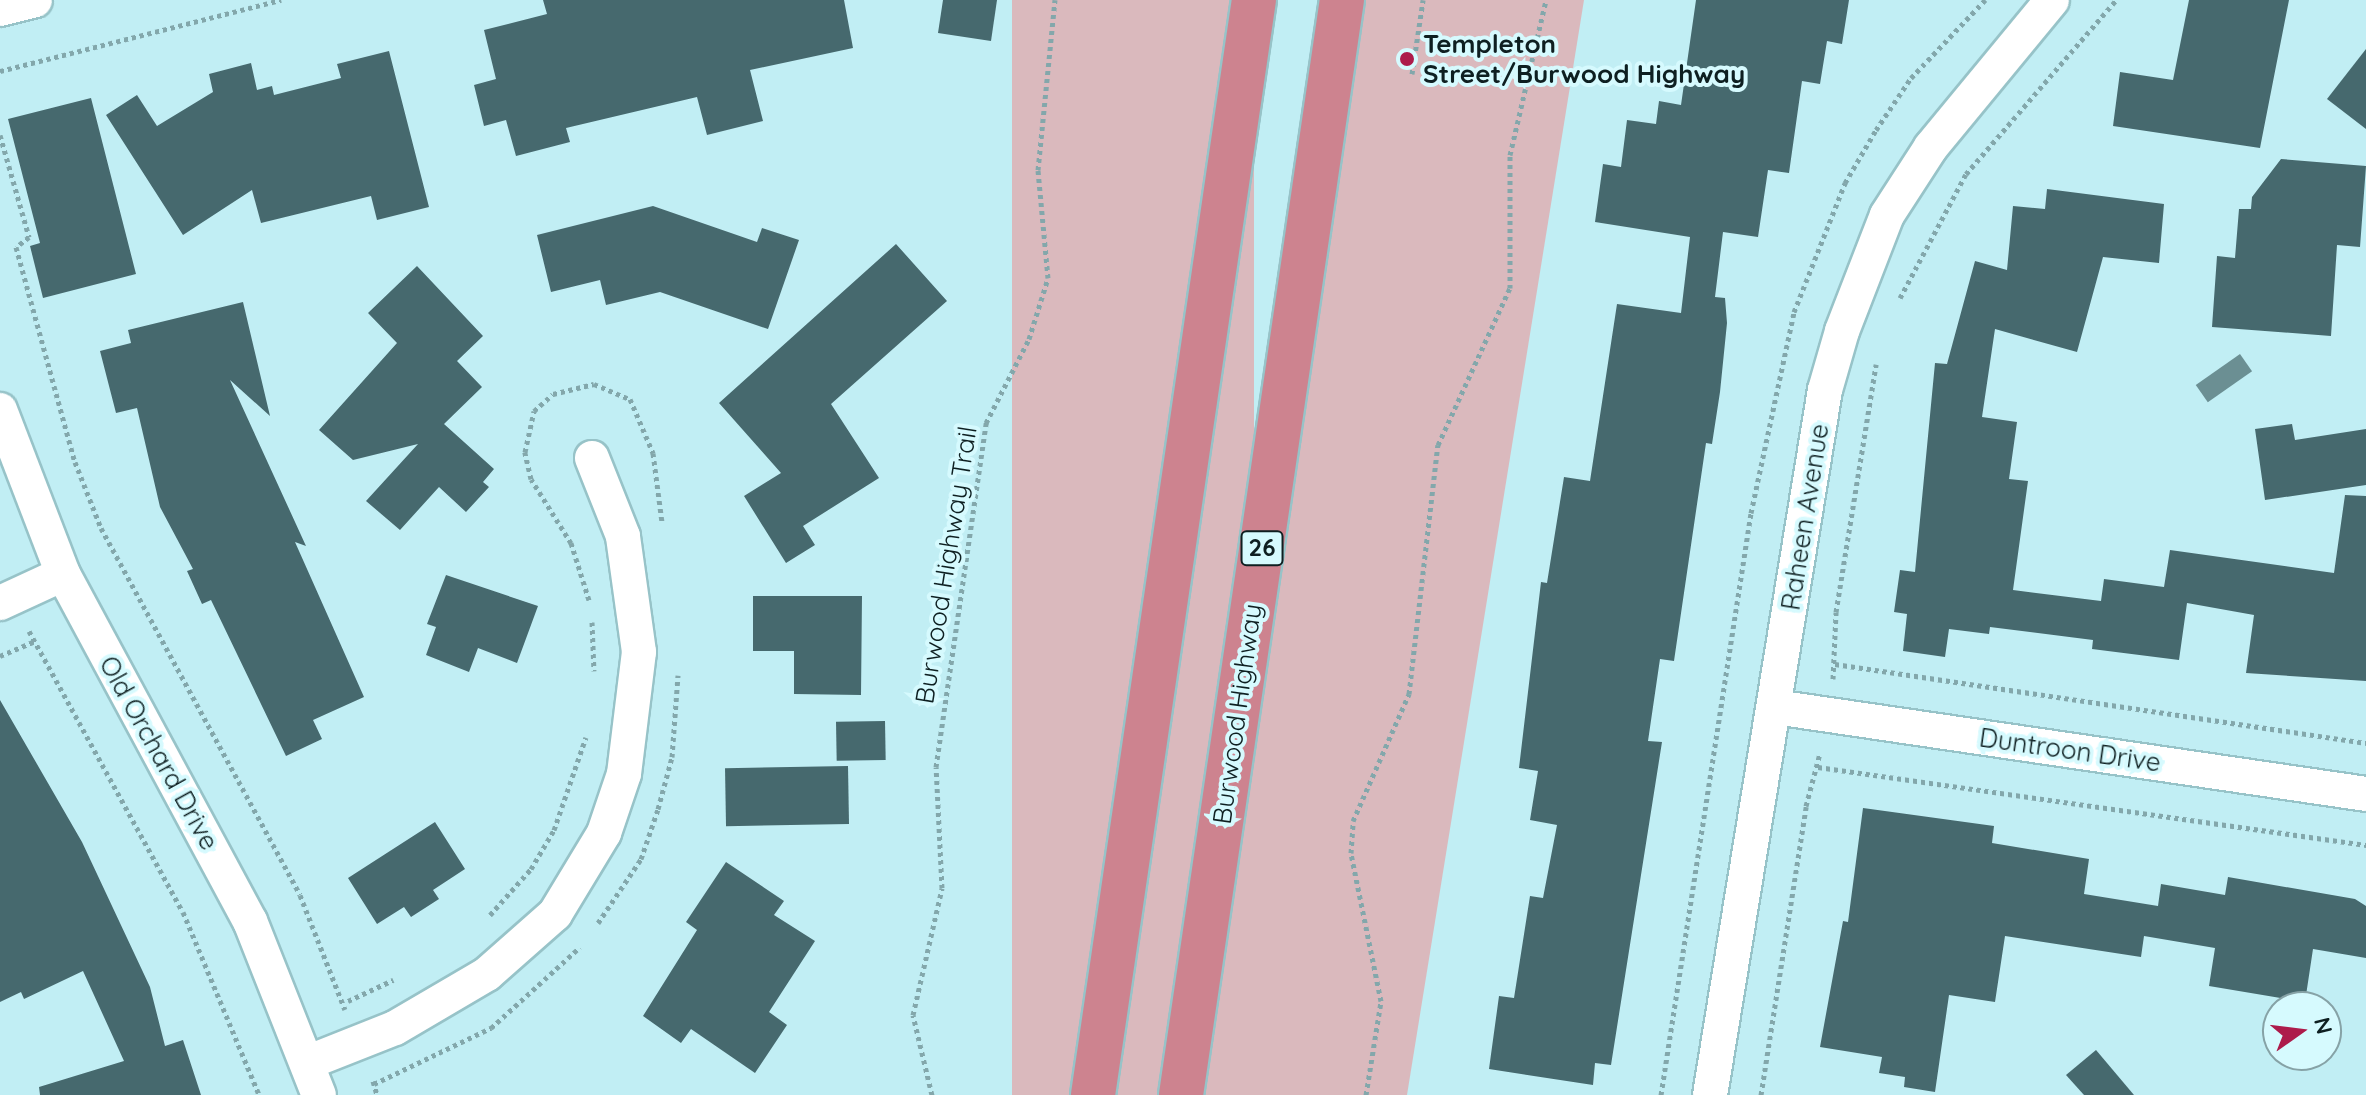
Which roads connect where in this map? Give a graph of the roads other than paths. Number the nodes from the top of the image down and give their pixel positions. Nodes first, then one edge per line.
1 (35, 0) edge
2 (1254, 0) edge
3 (1342, 0) edge
4 (2052, 0) edge
5 (0, 9) edge
6 (0, 410) edge
7 (592, 458) dead end
8 (63, 574) junction
9 (0, 603) edge
10 (1775, 707) junction
11 (2366, 794) edge
12 (309, 1062) junction
13 (319, 1095) edge
14 (1093, 1095) edge
15 (1181, 1095) edge
16 (1710, 1095) edge

1 - 5 street
2 - 14 highway
3 - 15 highway, Burwood Highway / 26
4 - 10 street, Raheen Avenue
6 - 8 street, Old Orchard Drive
7 - 12 street
8 - 9 street
8 - 12 street, Old Orchard Drive
10 - 11 street, Duntroon Drive
10 - 16 street, Raheen Avenue
12 - 13 street, Old Orchard Drive

